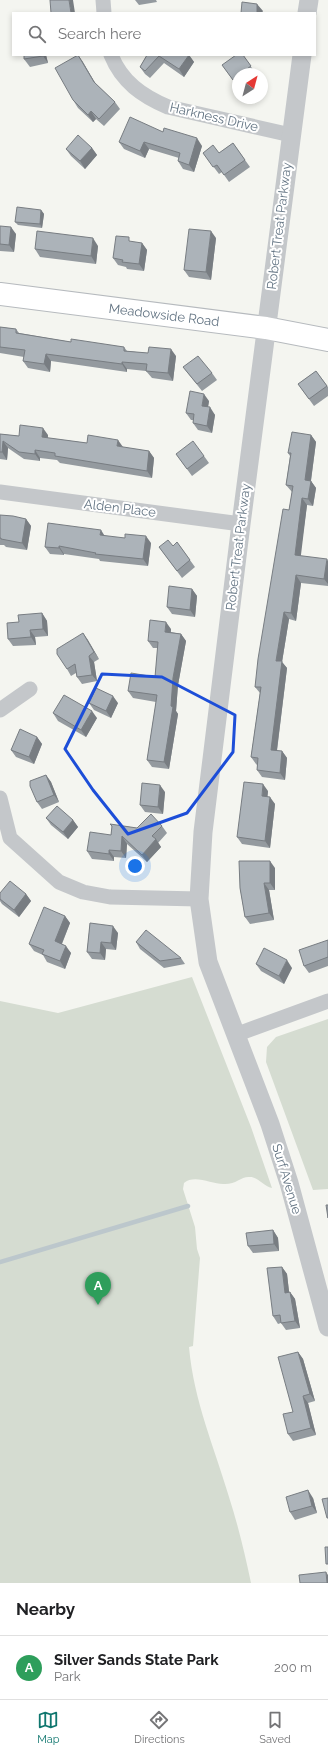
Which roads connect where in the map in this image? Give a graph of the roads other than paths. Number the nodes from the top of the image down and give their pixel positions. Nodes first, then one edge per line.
1 (103, 0) edge
2 (309, 0) edge
3 (104, 12) edge
4 (307, 12) edge
5 (111, 56) edge
6 (302, 56) edge
7 (291, 135) junction
8 (0, 294) edge
9 (266, 328) junction
10 (328, 340) edge
11 (0, 492) edge
12 (240, 524) junction
13 (30, 689) dead end
14 (0, 710) edge
15 (0, 798) edge
16 (5, 840) edge
17 (199, 899) junction
18 (328, 1001) edge
19 (235, 1035) junction
20 (328, 1327) edge

1 - 3 street
2 - 4 street
5 - 7 street, Harkness Drive
6 - 7 street, Robert Treat Parkway
7 - 9 street, Robert Treat Parkway
8 - 9 main road, Meadowside Road
9 - 10 main road, Meadowside Road
9 - 12 street, Robert Treat Parkway
11 - 12 street, Alden Place
12 - 17 street, Robert Treat Parkway
13 - 14 street
15 - 16 street
16 - 17 street
17 - 19 street, Robert Treat Parkway
18 - 19 street
19 - 20 street, Surf Avenue

